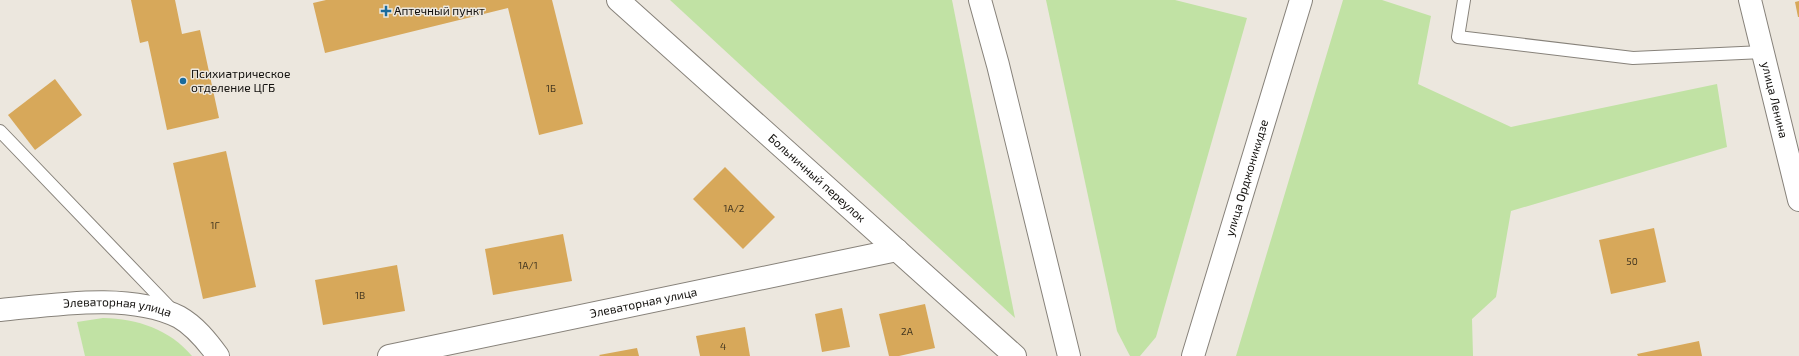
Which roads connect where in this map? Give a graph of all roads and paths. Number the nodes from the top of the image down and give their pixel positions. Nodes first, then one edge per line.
1 (618, 0) edge
2 (980, 0) edge
3 (1301, 0) edge
4 (1464, 0) edge
5 (1750, 0) edge
6 (1762, 52) junction
7 (0, 131) edge
8 (1799, 200) edge
9 (897, 250) junction
10 (0, 310) edge
11 (179, 318) junction
12 (218, 356) edge
13 (389, 356) edge
14 (1015, 356) edge
15 (1069, 356) edge
16 (1193, 356) edge

1 - 9 street, Больничный переулок
2 - 15 street
3 - 16 street, улица Орджоникидзе
4 - 6 lane
5 - 6 street, улица Ленина
6 - 8 street, улица Ленина
7 - 11 lane
9 - 13 street, Элеваторная улица
9 - 14 street, Больничный переулок
10 - 11 street, Элеваторная улица
11 - 12 street, Элеваторная улица

